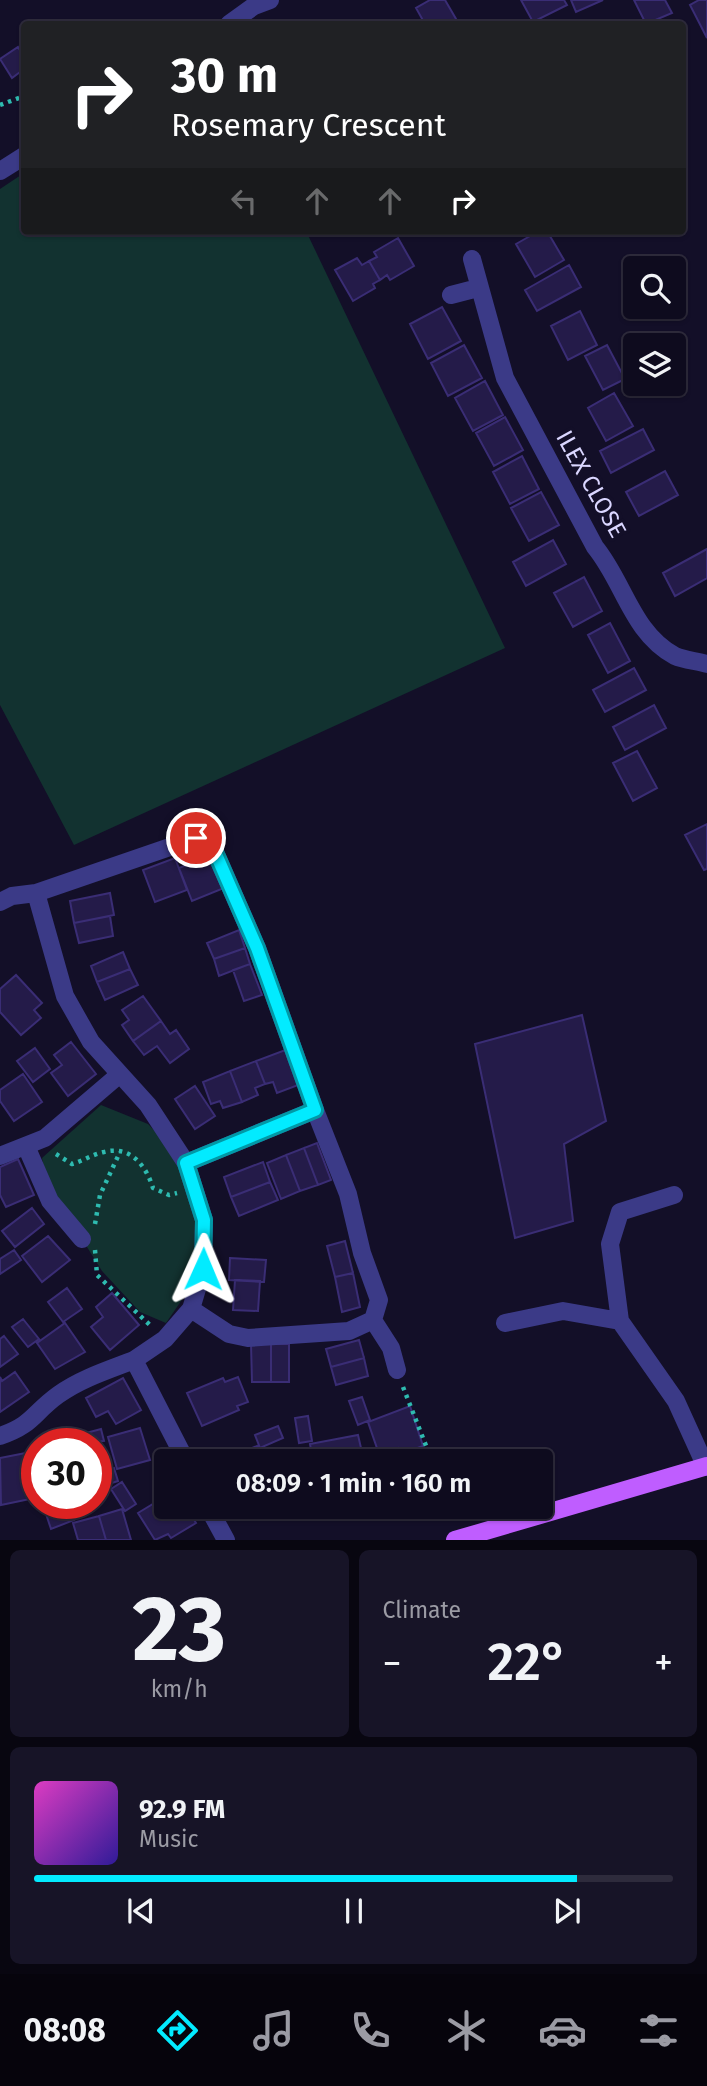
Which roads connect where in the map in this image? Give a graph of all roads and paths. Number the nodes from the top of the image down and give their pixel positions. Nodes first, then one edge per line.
1 (270, 0) edge
2 (233, 21) edge
3 (21, 97) edge
4 (0, 105) edge
5 (21, 158) edge
6 (0, 171) edge
7 (472, 259) dead end
8 (478, 288) junction
9 (451, 295) dead end
10 (707, 664) edge
11 (36, 893) junction
12 (0, 902) edge
13 (120, 1074) junction
14 (315, 1110) junction
15 (44, 1138) junction
16 (26, 1146) junction
17 (120, 1152) junction
18 (0, 1156) edge
19 (186, 1163) junction
20 (194, 1187) junction
21 (674, 1195) dead end
22 (90, 1240) junction
23 (191, 1309) junction
24 (373, 1320) junction
25 (620, 1321) junction
26 (505, 1323) dead end
27 (166, 1339) junction
28 (134, 1360) junction
29 (397, 1370) joint
30 (0, 1436) edge
31 (180, 1449) edge
32 (427, 1449) edge
33 (706, 1466) edge
34 (215, 1519) edge
35 (226, 1540) edge
36 (455, 1540) edge

1 - 2 street
3 - 4 path
5 - 6 street
7 - 8 street, ILEX CLOSE
8 - 9 street
8 - 10 street, ILEX CLOSE
11 - 12 street
11 - 13 street
11 - 14 street
13 - 15 street
13 - 19 street
14 - 19 street
14 - 24 street
15 - 16 street
15 - 17 path
16 - 18 street
16 - 22 street
17 - 20 path
17 - 22 path
19 - 20 street
20 - 23 street
21 - 25 street
22 - 27 path
23 - 24 street
23 - 27 street
24 - 29 street
25 - 26 street
25 - 33 street
27 - 28 street
28 - 30 street
28 - 31 street
29 - 32 path
33 - 36 main road
34 - 35 street

